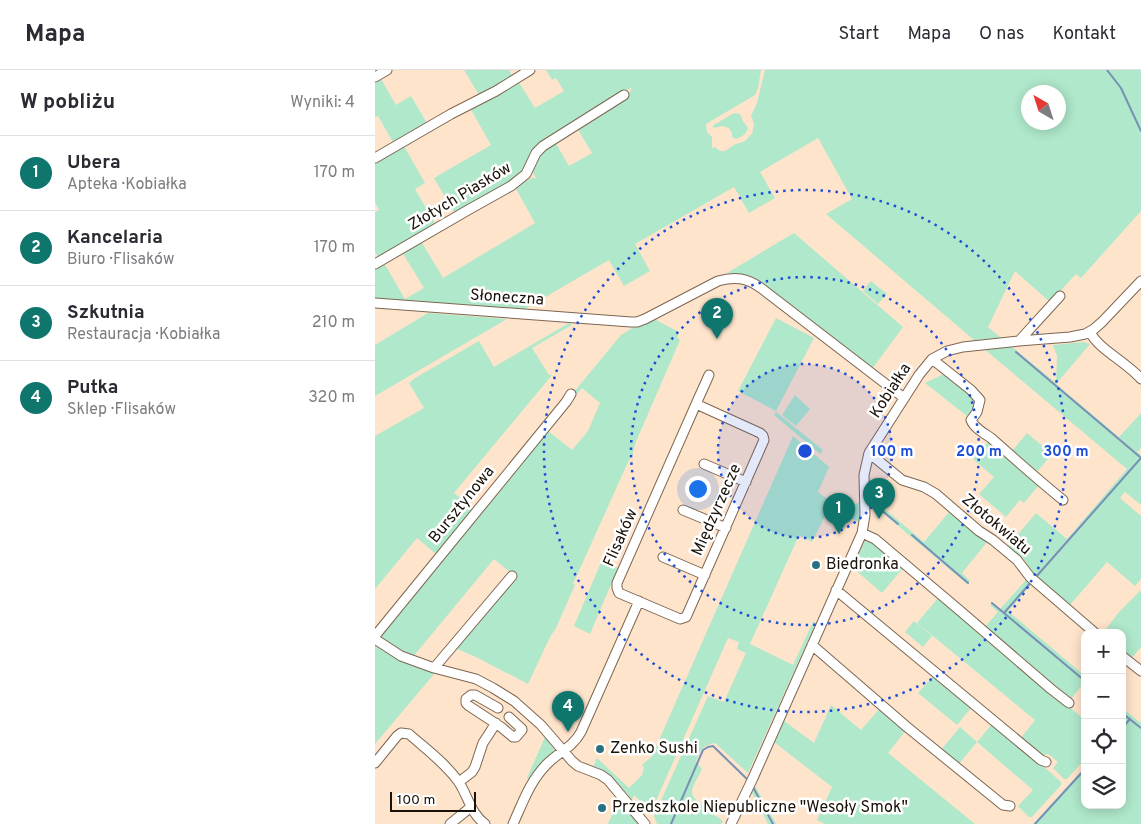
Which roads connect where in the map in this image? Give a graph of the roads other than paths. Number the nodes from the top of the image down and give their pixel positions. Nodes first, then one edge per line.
1 (387, 70) edge
2 (530, 70) edge
3 (375, 77) edge
4 (624, 95) dead end
5 (375, 158) edge
6 (375, 264) edge
7 (1141, 280) edge
8 (1060, 296) dead end
9 (375, 303) edge
10 (1090, 332) junction
11 (1019, 341) junction
12 (933, 359) junction
13 (709, 375) dead end
14 (1141, 379) edge
15 (571, 394) dead end
16 (904, 398) junction
17 (696, 404) junction
18 (869, 453) junction
19 (704, 464) dead end
20 (746, 482) junction
21 (1063, 500) dead end
22 (683, 510) dead end
23 (726, 528) junction
24 (862, 533) junction
25 (663, 556) dead end
26 (705, 575) junction
27 (511, 576) dead end
28 (836, 590) junction
29 (639, 601) junction
30 (1090, 629) edge
31 (375, 637) edge
32 (812, 645) junction
33 (1126, 659) edge
34 (436, 668) junction
35 (1141, 671) edge
36 (1069, 703) dead end
37 (498, 708) dead end
38 (509, 717) dead end
39 (496, 723) junction
40 (564, 751) junction
41 (1046, 762) dead end
42 (375, 763) edge
43 (459, 782) junction
44 (1010, 806) dead end
45 (471, 807) junction
46 (449, 824) edge
47 (485, 824) edge
48 (513, 824) edge
49 (645, 824) edge
50 (731, 824) edge

1 - 3 street
2 - 5 street
4 - 6 street, Złotych Piasków
7 - 10 street, Kobiałka
8 - 11 street
9 - 16 street, Słoneczna
10 - 11 street, Kobiałka
10 - 14 street
11 - 12 street, Kobiałka
12 - 16 street, Kobiałka
12 - 21 street
13 - 17 street, Flisaków
15 - 31 street, Bursztynowa
16 - 18 street, Kobiałka
17 - 20 street, Międzyrzecze
17 - 29 street, Flisaków
18 - 24 street, Kobiałka
18 - 30 street, Złotokwiatu
19 - 20 street
20 - 23 street, Międzyrzecze
22 - 23 street
23 - 26 street, Międzyrzecze
24 - 28 street, Kobiałka
24 - 36 street
25 - 26 street
26 - 29 street, Międzyrzecze
27 - 34 street
28 - 32 street, Kobiałka
28 - 41 street
29 - 40 street
31 - 34 street
32 - 44 street
32 - 50 street, Kobiałka
33 - 35 street
34 - 40 street
37 - 39 street
38 - 39 street
39 - 43 street
40 - 48 street
40 - 49 street
42 - 43 street
43 - 45 street
45 - 46 street
45 - 47 street

